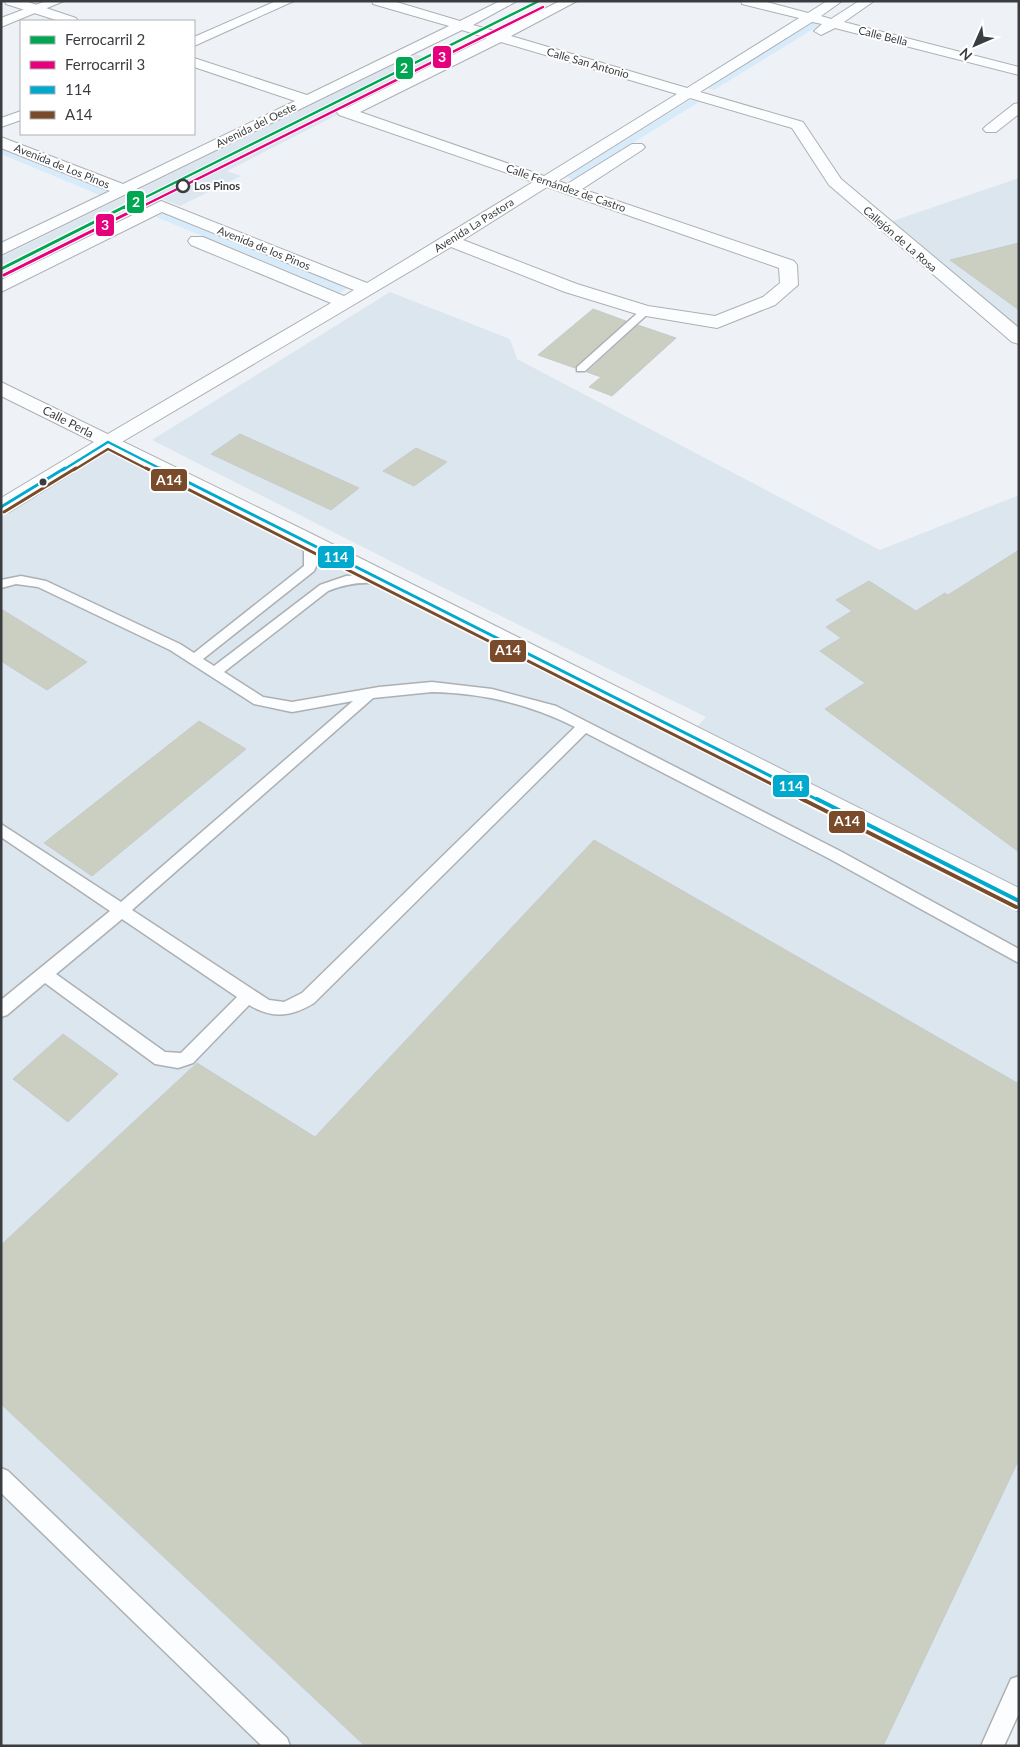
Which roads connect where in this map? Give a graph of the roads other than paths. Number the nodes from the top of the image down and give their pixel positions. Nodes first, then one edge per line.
1 (11, 1) edge
2 (58, 1) edge
3 (288, 1) edge
4 (378, 1) edge
5 (511, 1) edge
6 (571, 1) edge
7 (747, 1) edge
8 (836, 1) edge
9 (868, 1) edge
10 (36, 10) junction
11 (810, 18) junction
12 (68, 20) edge
13 (1, 23) edge
14 (833, 24) junction
15 (461, 26) junction
16 (500, 37) junction
17 (809, 39) dead end
18 (195, 42) edge
19 (195, 62) edge
20 (1019, 71) edge
21 (728, 90) dead end
22 (689, 93) junction
23 (308, 100) junction
24 (712, 100) junction
25 (1019, 107) edge
26 (695, 110) dead end
27 (20, 115) edge
28 (1, 124) edge
29 (798, 125) joint
30 (991, 129) dead end
31 (1, 142) edge
32 (645, 142) dead end
33 (546, 181) junction
34 (570, 189) junction
35 (123, 190) junction
36 (82, 194) dead end
37 (99, 202) junction
38 (139, 217) junction
39 (157, 224) dead end
40 (184, 236) dead end
41 (450, 241) junction
42 (1, 250) edge
43 (1, 286) edge
44 (367, 289) junction
45 (344, 302) junction
46 (646, 311) junction
47 (1019, 338) edge
48 (581, 369) dead end
49 (1, 388) edge
50 (108, 442) junction
51 (1, 507) edge
52 (298, 536) junction
53 (382, 580) junction
54 (1, 584) edge
55 (194, 659) junction
56 (215, 672) junction
57 (368, 694) junction
58 (584, 726) junction
59 (1, 829) edge
60 (1019, 901) edge
61 (122, 910) junction
62 (1019, 957) edge
63 (44, 974) junction
64 (248, 996) junction
65 (1, 1010) edge
66 (1, 1478) edge
67 (1019, 1687) edge
68 (279, 1746) edge
69 (992, 1746) edge

1 - 10 street
2 - 10 street
3 - 18 street
4 - 15 street, Calle San Antonio
5 - 15 street, Avenida del Oeste
6 - 16 street
7 - 11 street, Calle Bella
8 - 11 street, Avenida La Pastora
9 - 14 street
10 - 12 street
10 - 13 street
11 - 14 street, Calle Bella
11 - 22 street, Avenida La Pastora
14 - 17 street
14 - 20 street, Calle Bella
15 - 16 street, Calle San Antonio
15 - 23 street, Avenida del Oeste
16 - 22 street, Calle San Antonio
16 - 33 street, Calle Fernández de Castro
19 - 23 street
21 - 24 street
22 - 24 street, Calle San Antonio
22 - 33 street, Avenida La Pastora
23 - 35 street, Avenida del Oeste
24 - 26 street
24 - 29 street, Calle San Antonio
25 - 30 street
27 - 28 street
29 - 47 street, Callejón de La Rosa
31 - 35 street, Avenida de Los Pinos
32 - 34 street
33 - 34 street, Calle Fernández de Castro
33 - 41 street, Avenida La Pastora
34 - 46 street, Calle Fernández de Castro
35 - 37 street, Avenida del Oeste
36 - 37 street, Avenida de Los Pinos
37 - 42 street, Avenida del Oeste
38 - 39 street
38 - 43 street
38 - 44 street, Avenida de los Pinos
40 - 45 street, Avenida de los Pinos
41 - 44 street, Avenida La Pastora
41 - 46 street
44 - 45 street, Avenida La Pastora
45 - 50 street, Avenida La Pastora
46 - 48 lane
49 - 50 street, Calle Perla
50 - 51 street, Avenida La Pastora
50 - 52 street, Calle Perla
52 - 53 street, Calle Perla
52 - 55 lane
53 - 56 lane
53 - 60 street, Calle Perla
54 - 55 lane
55 - 56 lane
56 - 57 lane
57 - 58 lane
57 - 61 lane
58 - 62 lane
58 - 64 lane
59 - 61 lane
61 - 63 lane
61 - 64 lane
63 - 64 lane
63 - 65 lane
66 - 68 lane
67 - 69 lane

